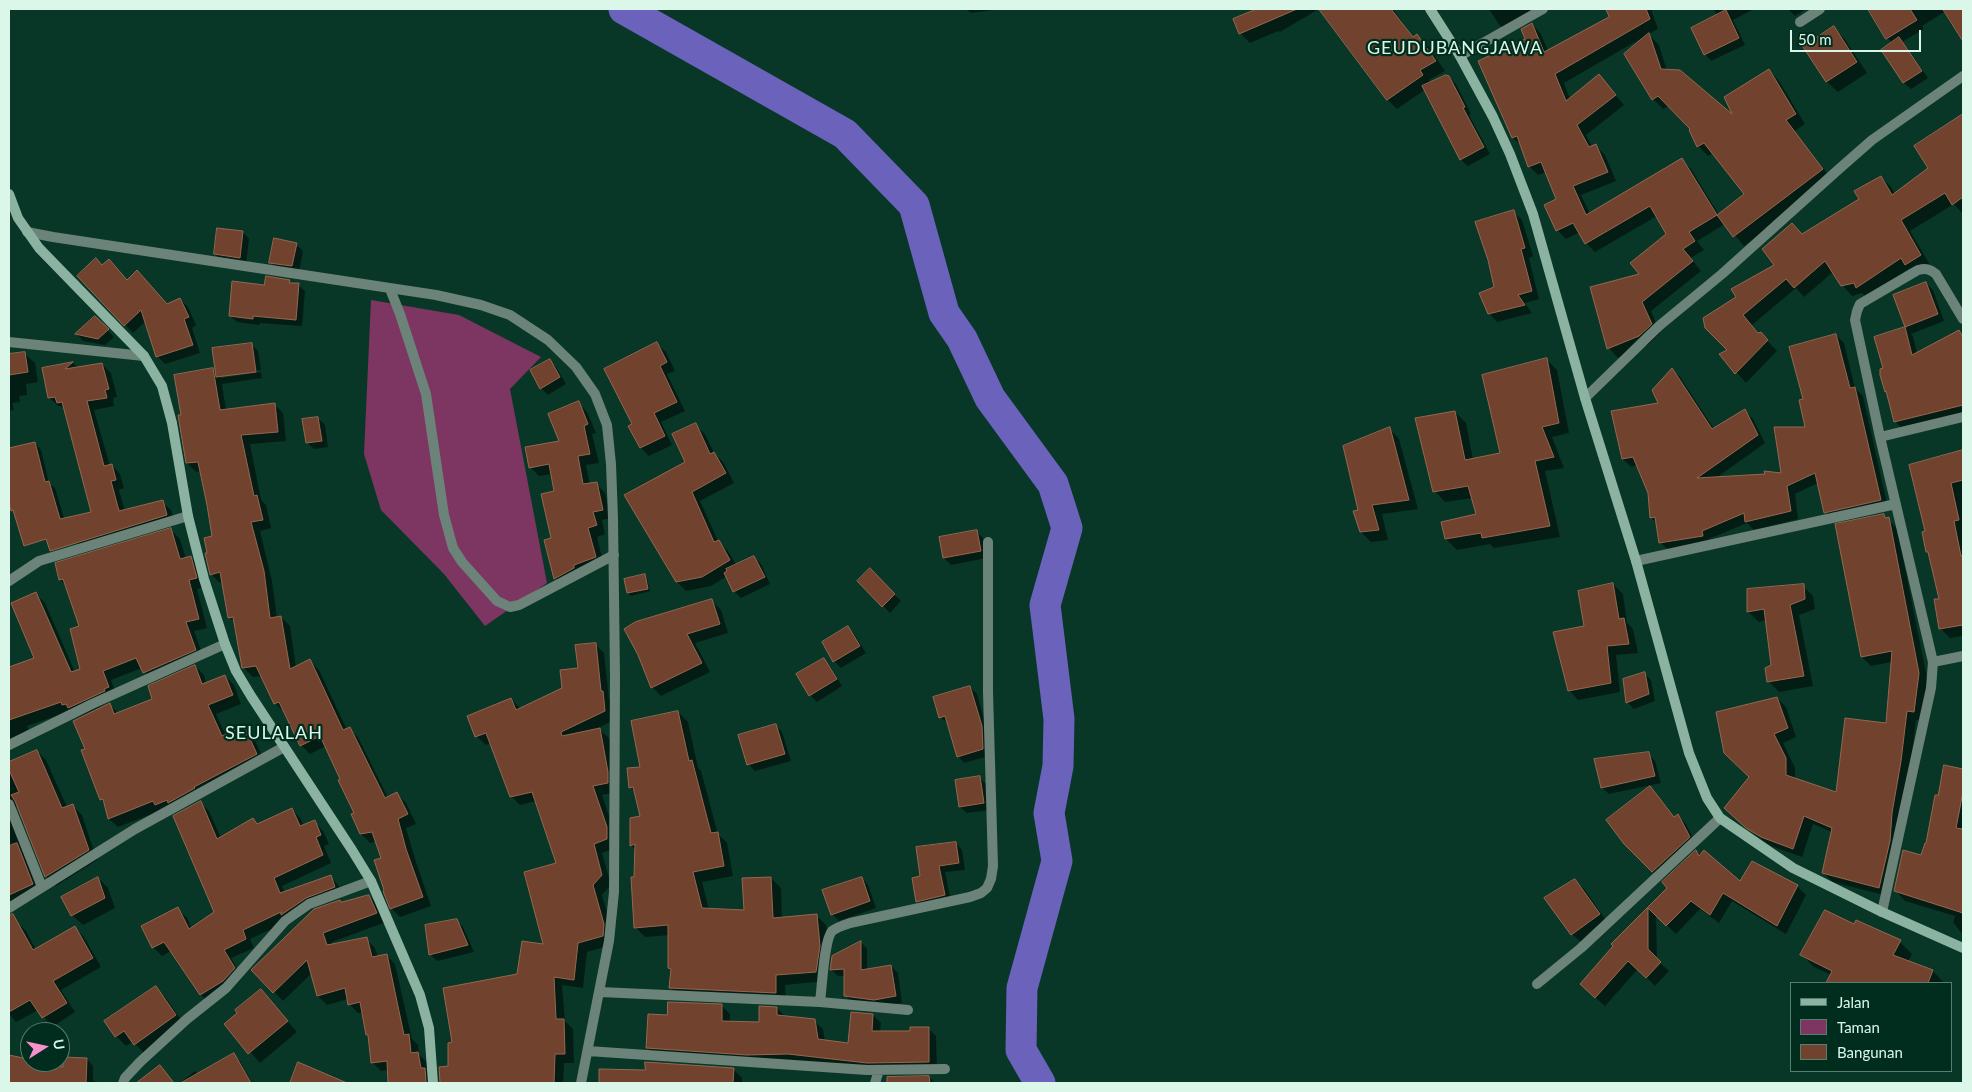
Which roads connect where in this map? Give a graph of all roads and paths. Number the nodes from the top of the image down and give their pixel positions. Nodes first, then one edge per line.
1 (1430, 9) edge
2 (1543, 9) edge
3 (1820, 9) edge
4 (1800, 22) dead end
5 (1460, 56) junction
6 (1963, 76) edge
7 (9, 194) edge
8 (14, 218) edge
9 (27, 232) junction
10 (390, 289) junction
11 (1963, 319) edge
12 (9, 342) edge
13 (144, 356) junction
14 (1585, 398) junction
15 (1963, 417) edge
16 (1880, 437) junction
17 (1896, 504) junction
18 (188, 516) junction
19 (988, 542) dead end
20 (614, 555) junction
21 (1636, 561) junction
22 (9, 581) edge
23 (225, 644) junction
24 (1963, 656) edge
25 (1933, 662) junction
26 (9, 745) edge
27 (284, 748) junction
28 (9, 804) edge
29 (1720, 818) junction
30 (371, 881) junction
31 (42, 887) junction
32 (9, 908) edge
33 (1882, 912) junction
34 (1963, 948) edge
35 (1537, 984) dead end
36 (600, 992) junction
37 (820, 1002) junction
38 (908, 1010) dead end
39 (588, 1051) junction
40 (945, 1069) dead end
41 (879, 1070) junction
42 (123, 1083) edge
43 (433, 1083) edge
44 (581, 1083) edge
45 (875, 1083) edge

1 - 5 street
2 - 5 street
3 - 4 street
5 - 14 street
6 - 14 street
7 - 8 street
8 - 9 street
9 - 10 street
9 - 13 street
10 - 20 street
10 - 20 street
11 - 16 street
12 - 13 street
13 - 18 street
14 - 21 street
15 - 16 street
16 - 17 street
17 - 21 street
17 - 25 street
18 - 22 street
18 - 23 street
19 - 37 street
20 - 36 street
21 - 29 street
23 - 26 street
23 - 27 street
24 - 25 street
25 - 33 street
27 - 30 street
27 - 31 street
28 - 31 street
29 - 33 street
29 - 35 street
30 - 42 street
30 - 43 street
31 - 32 street
33 - 34 street
36 - 37 street
36 - 39 street
37 - 38 street
39 - 41 street
39 - 44 street
40 - 41 street
41 - 45 street

